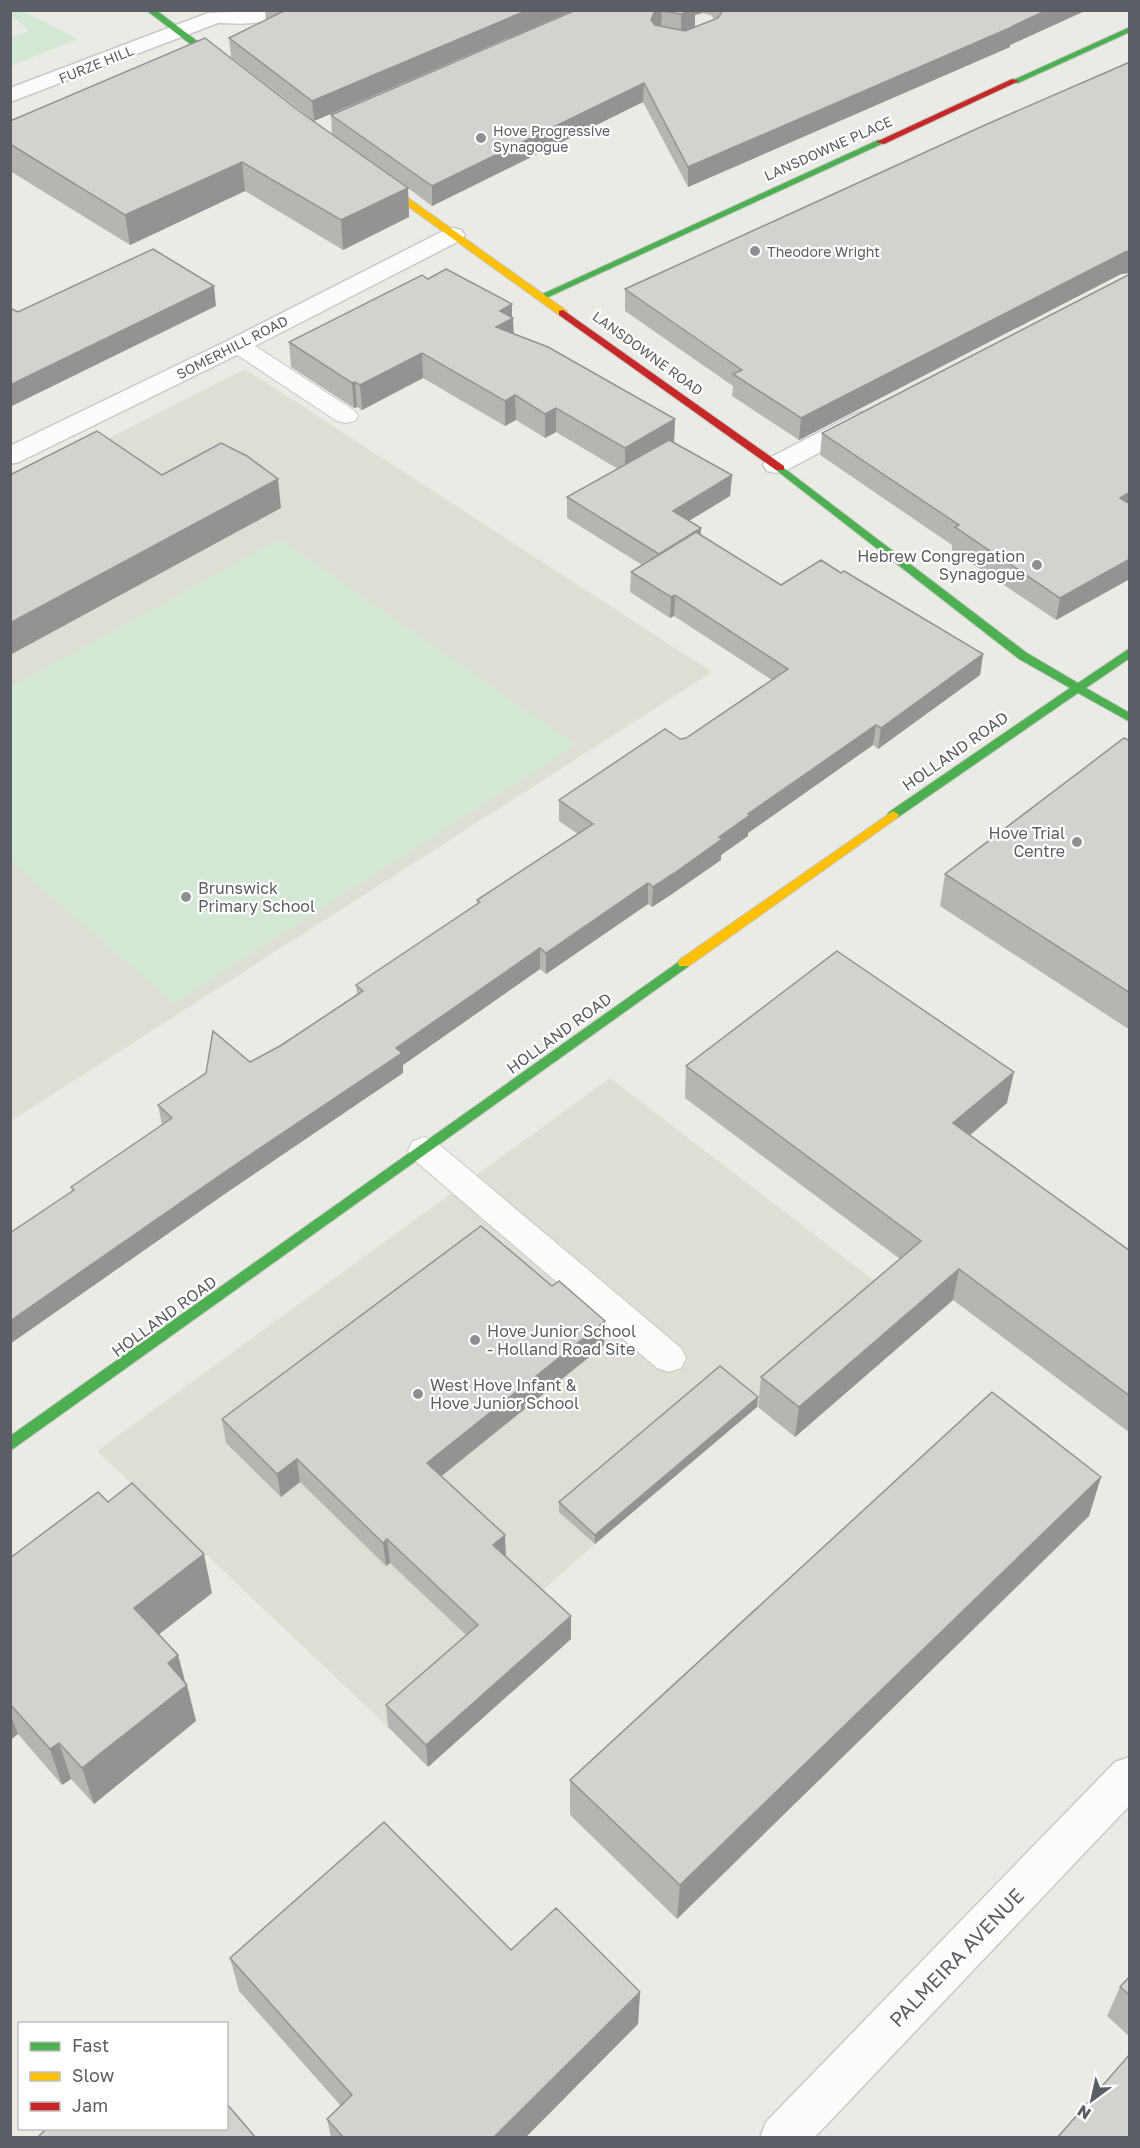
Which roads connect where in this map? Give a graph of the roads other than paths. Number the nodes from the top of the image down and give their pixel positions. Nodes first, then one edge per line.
1 (150, 10) edge
2 (269, 10) edge
3 (217, 14) edge
4 (1130, 29) edge
5 (181, 31) junction
6 (246, 82) edge
7 (10, 96) edge
8 (359, 167) edge
9 (453, 235) junction
10 (541, 297) junction
11 (238, 345) junction
12 (880, 411) edge
13 (346, 416) dead end
14 (10, 456) edge
15 (776, 465) junction
16 (1130, 652) edge
17 (1078, 688) junction
18 (1130, 718) edge
19 (424, 1150) junction
20 (669, 1358) dead end
21 (10, 1445) edge
22 (1130, 1776) edge
23 (783, 2138) edge

1 - 5 street
2 - 3 street
3 - 5 street, FURZE HILL
4 - 10 street, LANSDOWNE PLACE
5 - 6 street
5 - 7 street, FURZE HILL
8 - 9 street, LANSDOWNE ROAD
9 - 10 street, LANSDOWNE ROAD
9 - 11 street, SOMERHILL ROAD
10 - 15 street, LANSDOWNE ROAD
11 - 13 lane
11 - 14 street, SOMERHILL ROAD
12 - 15 street
15 - 17 street, LANSDOWNE ROAD
16 - 17 street, HOLLAND ROAD
17 - 18 street, LANSDOWNE ROAD
17 - 19 street, HOLLAND ROAD
19 - 20 lane
19 - 21 street, HOLLAND ROAD
22 - 23 street, PALMEIRA AVENUE

